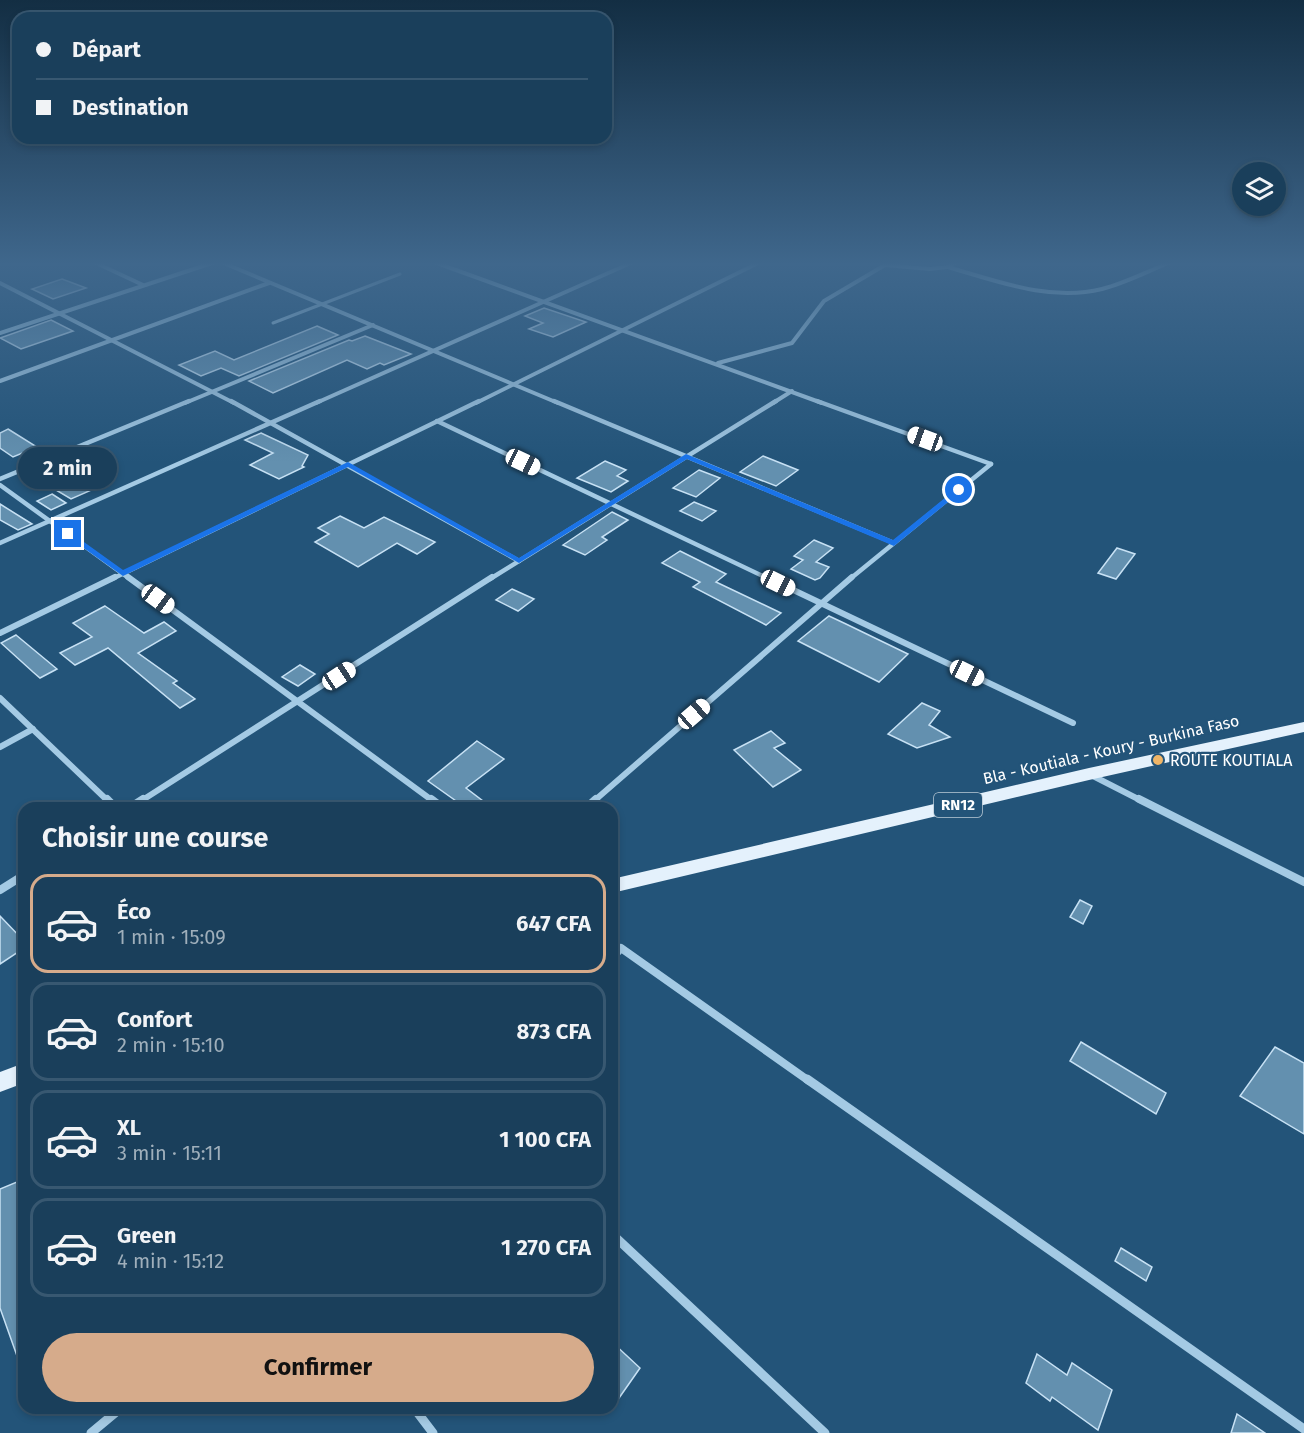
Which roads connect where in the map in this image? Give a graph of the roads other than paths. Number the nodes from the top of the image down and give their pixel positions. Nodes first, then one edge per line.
1 (91, 329) edge
2 (143, 329) edge
3 (364, 329) edge
4 (382, 329) edge
5 (482, 329) edge
6 (623, 329) edge
7 (803, 329) edge
8 (626, 330) junction
9 (112, 340) junction
10 (434, 350) junction
11 (717, 363) junction
12 (0, 381) edge
13 (515, 384) junction
14 (792, 391) junction
15 (212, 392) junction
16 (437, 421) junction
17 (272, 422) junction
18 (686, 456) junction
19 (348, 465) junction
20 (0, 479) edge
21 (0, 485) edge
22 (609, 503) junction
23 (49, 521) junction
24 (0, 543) edge
25 (894, 543) junction
26 (519, 561) junction
27 (123, 574) junction
28 (820, 603) junction
29 (0, 633) edge
30 (0, 698) edge
31 (299, 701) junction
32 (1072, 723) dead end
33 (1304, 727) edge
34 (33, 729) junction
35 (0, 747) edge
36 (1089, 774) junction
37 (110, 802) edge
38 (139, 802) edge
39 (435, 802) edge
40 (593, 802) edge
41 (18, 879) edge
42 (1304, 882) edge
43 (618, 885) edge
44 (0, 890) edge
45 (618, 951) edge
46 (18, 1075) edge
47 (0, 1082) edge
48 (618, 1240) edge
49 (114, 1414) edge
50 (419, 1414) edge
51 (1304, 1429) edge
52 (91, 1433) edge
53 (433, 1433) edge
54 (825, 1433) edge

1 - 9 street
2 - 9 street
3 - 15 street
4 - 10 street
5 - 10 street
6 - 8 street
7 - 11 street
8 - 11 street
8 - 13 street
9 - 12 street
9 - 15 street
10 - 13 street
10 - 17 street
11 - 14 street
13 - 16 street
13 - 18 street
14 - 18 street
14 - 25 street
15 - 17 street
15 - 20 street
16 - 19 street
16 - 22 street
17 - 19 street
17 - 23 street
18 - 22 street
18 - 25 street
19 - 26 street
19 - 27 street
21 - 23 street
22 - 26 street
22 - 28 street
23 - 24 street
23 - 27 street
25 - 28 street
26 - 31 street
27 - 29 street
27 - 31 street
28 - 32 street
28 - 40 street
30 - 34 street
31 - 38 street
31 - 39 street
33 - 36 main road, Bla - Koutiala - Koury - Burkina Faso / RN12
34 - 35 street
34 - 37 street
36 - 42 street
36 - 43 main road, Bla - Koutiala - Koury - Burkina Faso / RN12
41 - 44 street
45 - 51 street
46 - 47 main road
48 - 54 street
49 - 52 street
50 - 53 street

